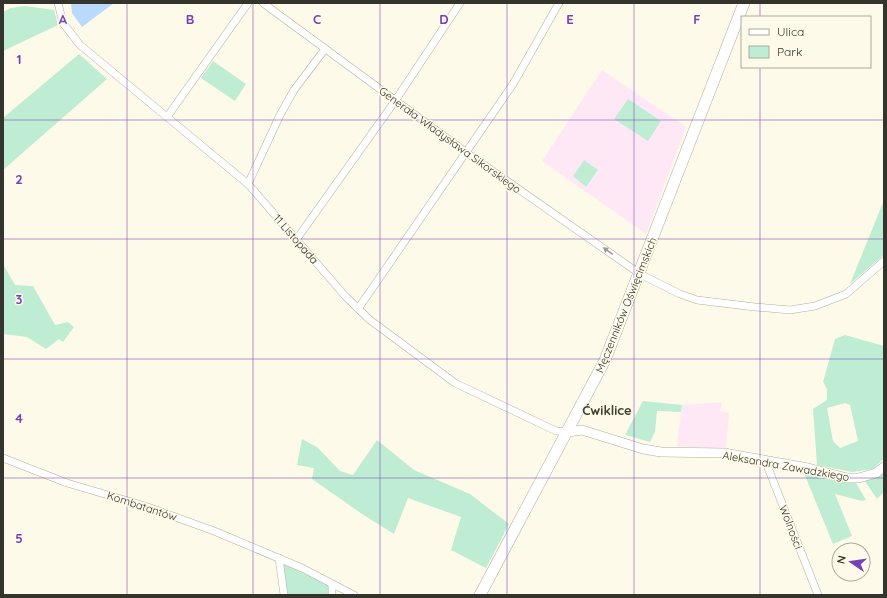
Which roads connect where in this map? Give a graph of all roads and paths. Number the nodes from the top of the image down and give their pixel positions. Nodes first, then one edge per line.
1 (58, 3) edge
2 (248, 3) edge
3 (263, 3) edge
4 (460, 3) edge
5 (558, 3) edge
6 (744, 3) edge
7 (325, 49) junction
8 (395, 101) junction
9 (167, 117) junction
10 (467, 153) junction
11 (248, 184) junction
12 (296, 240) junction
13 (884, 261) edge
14 (640, 274) junction
15 (358, 309) junction
16 (568, 432) junction
17 (3, 458) edge
18 (765, 460) junction
19 (884, 467) edge
20 (279, 558) junction
21 (332, 584) junction
22 (284, 595) edge
23 (332, 595) edge
24 (354, 595) edge
25 (480, 595) edge
26 (818, 595) edge

1 - 9 street, 11 Listopada
2 - 9 street
3 - 7 street, Generała Władysława Sikorskiego
4 - 8 street
5 - 10 street
6 - 14 main road, Męczenników Oświęcimskich
7 - 8 street, Generała Władysława Sikorskiego
7 - 11 street
8 - 10 street, Generała Władysława Sikorskiego
8 - 12 street
9 - 11 street, 11 Listopada
14 -> 10 street, Generała Władysława Sikorskiego
10 - 15 street
11 - 12 street, 11 Listopada
12 - 15 street, 11 Listopada
13 - 14 street, Generała Władysława Sikorskiego
14 - 16 main road, Męczenników Oświęcimskich
15 - 16 street, 11 Listopada
16 - 18 street, Aleksandra Zawadzkiego
16 - 25 main road, Męczenników Oświęcimskich
17 - 20 street, Kombatantów
18 - 19 street, Aleksandra Zawadzkiego
18 - 26 street, Wolności
20 - 21 street, Kombatantów
20 - 22 street
21 - 23 street
21 - 24 street, Kombatantów

